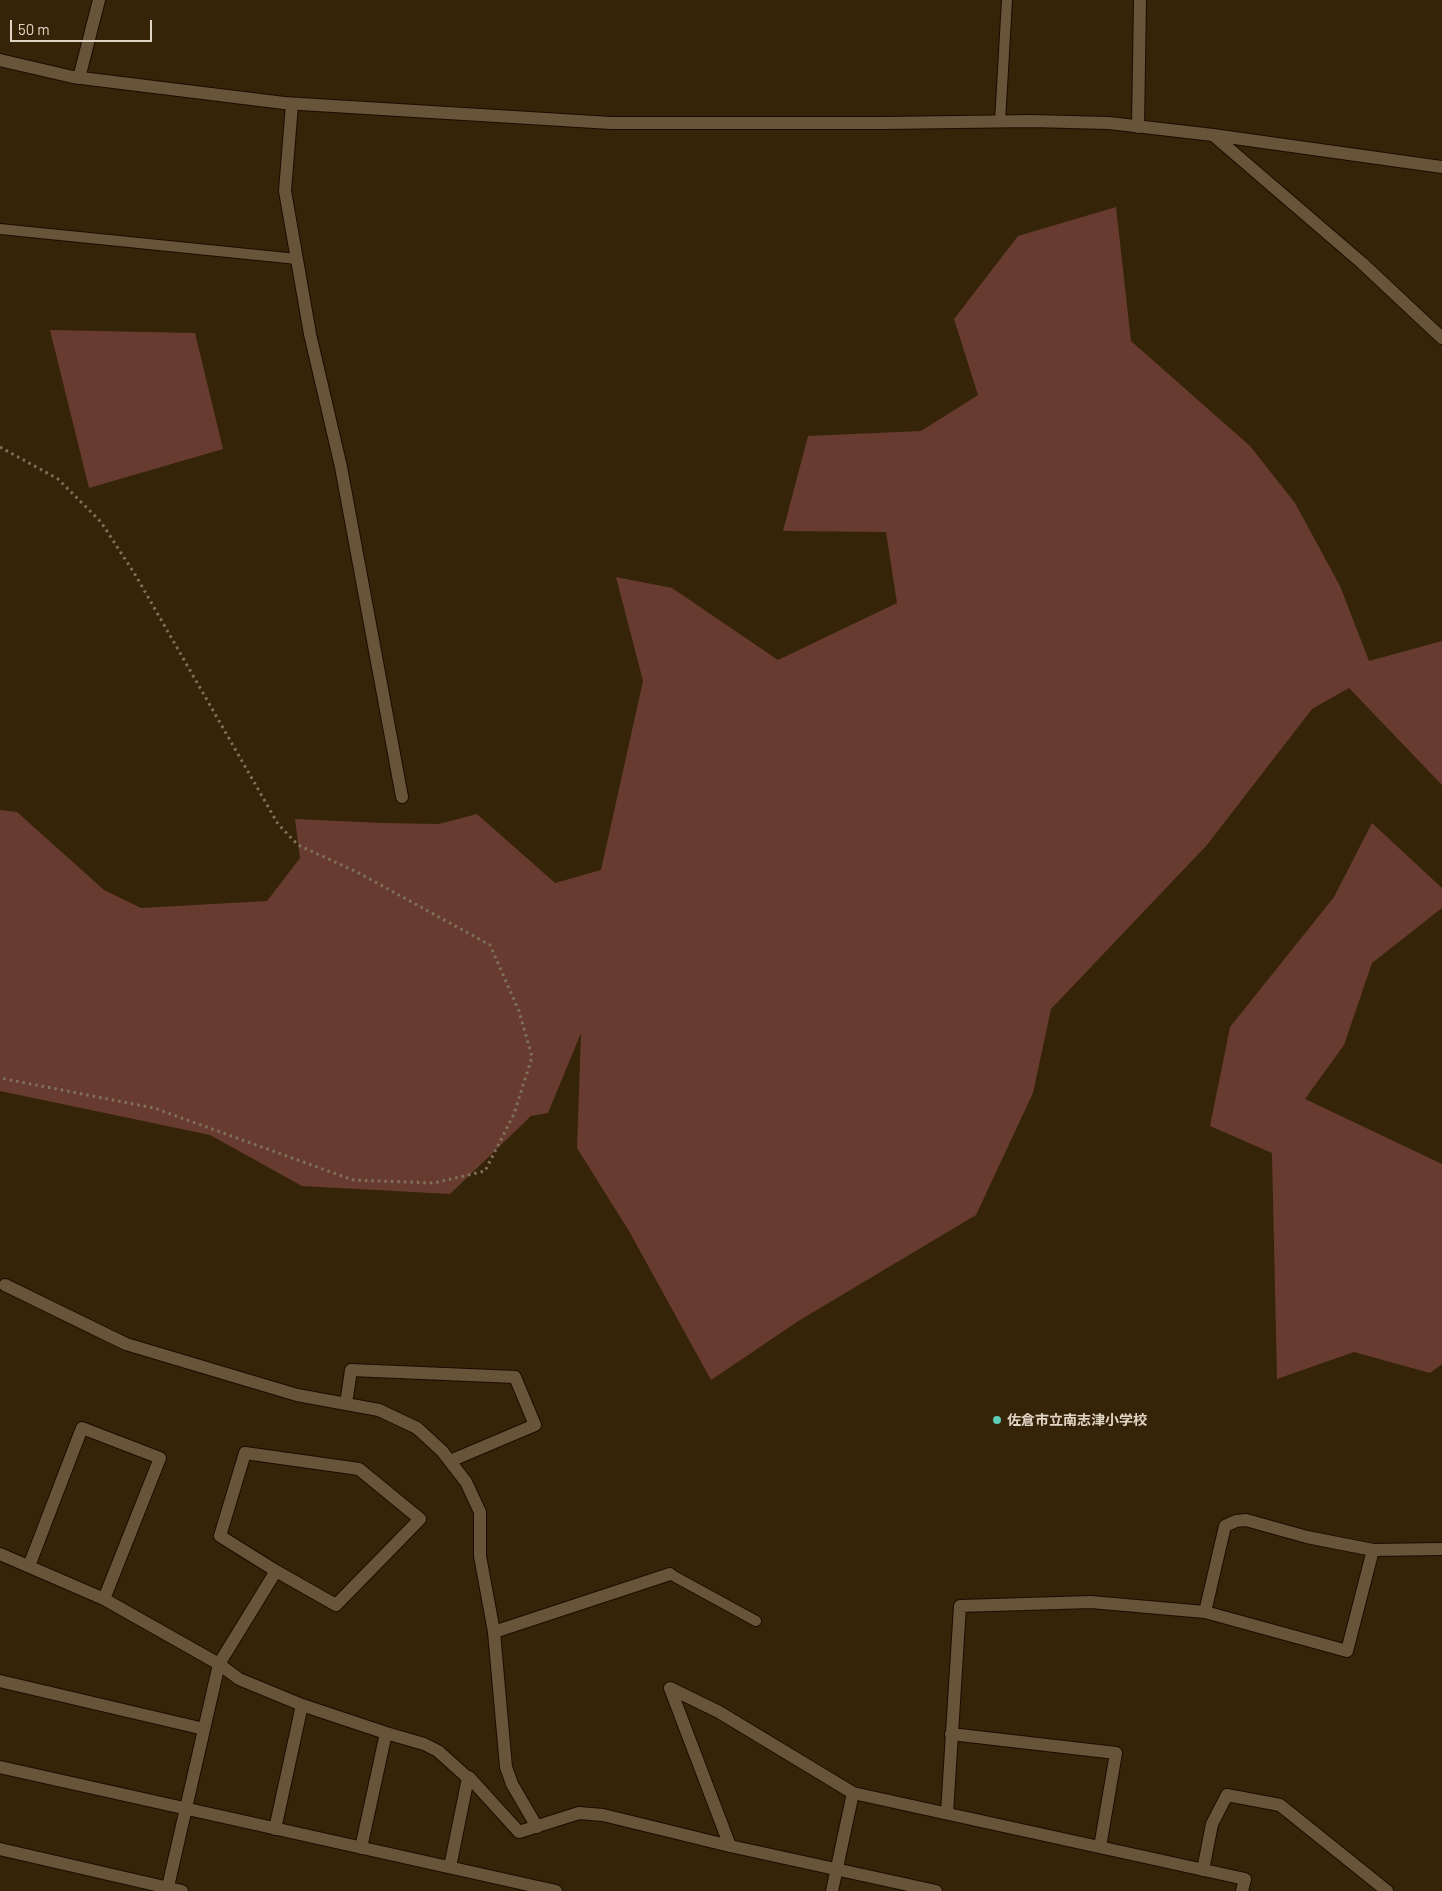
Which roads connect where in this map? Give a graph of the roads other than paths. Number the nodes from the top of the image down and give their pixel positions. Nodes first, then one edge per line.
1 (99, 0) edge
2 (1007, 0) edge
3 (1140, 0) edge
4 (0, 60) edge
5 (79, 78) junction
6 (292, 104) junction
7 (1000, 122) junction
8 (1138, 126) junction
9 (1213, 135) junction
10 (1442, 168) edge
11 (0, 229) edge
12 (297, 259) junction
13 (1442, 338) edge
14 (402, 797) dead end
15 (6, 1286) dead end
16 (346, 1404) junction
17 (450, 1461) junction
18 (1442, 1549) edge
19 (1373, 1550) junction
20 (0, 1554) edge
21 (29, 1566) junction
22 (276, 1571) junction
23 (670, 1574) joint
24 (104, 1599) junction
25 (1204, 1612) junction
26 (756, 1621) dead end
27 (494, 1632) junction
28 (219, 1664) junction
29 (0, 1681) edge
30 (302, 1705) junction
31 (204, 1729) junction
32 (386, 1733) junction
33 (952, 1734) junction
34 (0, 1767) edge
35 (468, 1778) junction
36 (853, 1793) junction
37 (186, 1809) junction
38 (947, 1813) junction
39 (537, 1827) junction
40 (275, 1830) junction
41 (730, 1846) junction
42 (361, 1848) junction
43 (1100, 1848) junction
44 (0, 1849) edge
45 (450, 1867) junction
46 (837, 1868) junction
47 (1204, 1870) junction
48 (167, 1889) edge
49 (182, 1891) edge
50 (556, 1891) edge
51 (832, 1891) edge
52 (936, 1891) edge
53 (1242, 1891) edge
54 (1387, 1891) edge

1 - 5 street
2 - 7 lane
3 - 8 street
4 - 5 street
5 - 6 street
6 - 7 street
6 - 12 street
7 - 8 street
8 - 9 street
9 - 10 street
9 - 13 street
11 - 12 lane
12 - 14 street
15 - 16 street
16 - 17 street
16 - 17 street
17 - 27 street
18 - 19 street
19 - 25 street
19 - 25 street
20 - 21 street
21 - 24 street
21 - 24 street
22 - 22 street
22 - 28 street
23 - 26 lane
23 - 27 street
24 - 28 street
25 - 33 street
27 - 39 street
28 - 30 street
28 - 31 street
29 - 31 street
30 - 32 street
30 - 40 street
31 - 37 street
32 - 35 street
32 - 42 street
33 - 38 street
33 - 43 street
34 - 37 street
35 - 39 street
35 - 45 street
36 - 38 street
36 - 41 street
36 - 46 street
37 - 40 street
37 - 48 street
38 - 43 street
39 - 41 street
40 - 42 street
41 - 46 street
42 - 45 street
43 - 47 street
44 - 48 street
45 - 50 street
46 - 51 street
46 - 52 street
47 - 53 street
47 - 54 street
48 - 49 street

